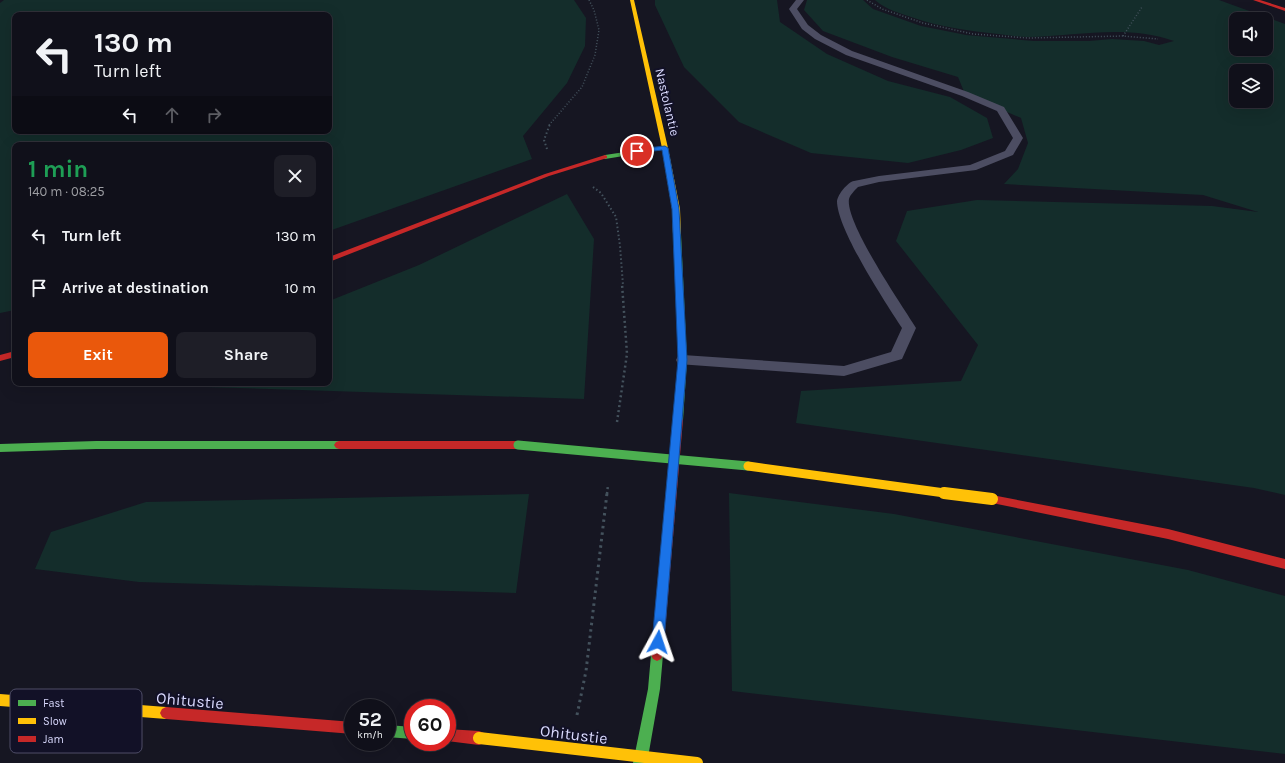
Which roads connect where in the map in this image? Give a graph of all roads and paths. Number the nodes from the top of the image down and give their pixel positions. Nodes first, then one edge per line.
1 (589, 0) edge
2 (632, 0) edge
3 (800, 0) edge
4 (867, 0) edge
5 (1255, 0) edge
6 (1142, 7) dead end
7 (1285, 10) edge
8 (1122, 36) junction
9 (1158, 39) dead end
10 (665, 148) junction
11 (548, 152) dead end
12 (332, 259) edge
13 (12, 355) edge
14 (0, 358) edge
15 (683, 360) junction
16 (0, 448) edge
17 (1285, 564) edge
18 (654, 690) junction
19 (0, 700) edge
20 (10, 701) edge
21 (142, 711) edge
22 (344, 727) edge
23 (654, 734) dead end
24 (456, 736) edge
25 (654, 748) dead end
26 (640, 763) edge
27 (655, 763) edge
28 (697, 763) edge

1 - 11 path
2 - 10 main road, Nastolantie
3 - 15 lane
4 - 8 path
5 - 7 main road
6 - 8 path
8 - 9 path
10 - 12 main road
10 - 15 main road, Nastolantie
13 - 14 main road
15 - 18 main road, Nastolantie
16 - 17 main road, bridge
18 - 23 main road, Nastolantie
18 - 26 main road, Nastolantie
19 - 20 main road, Ohitustie
21 - 22 main road, Ohitustie
24 - 28 main road, Ohitustie, bridge
25 - 27 main road

